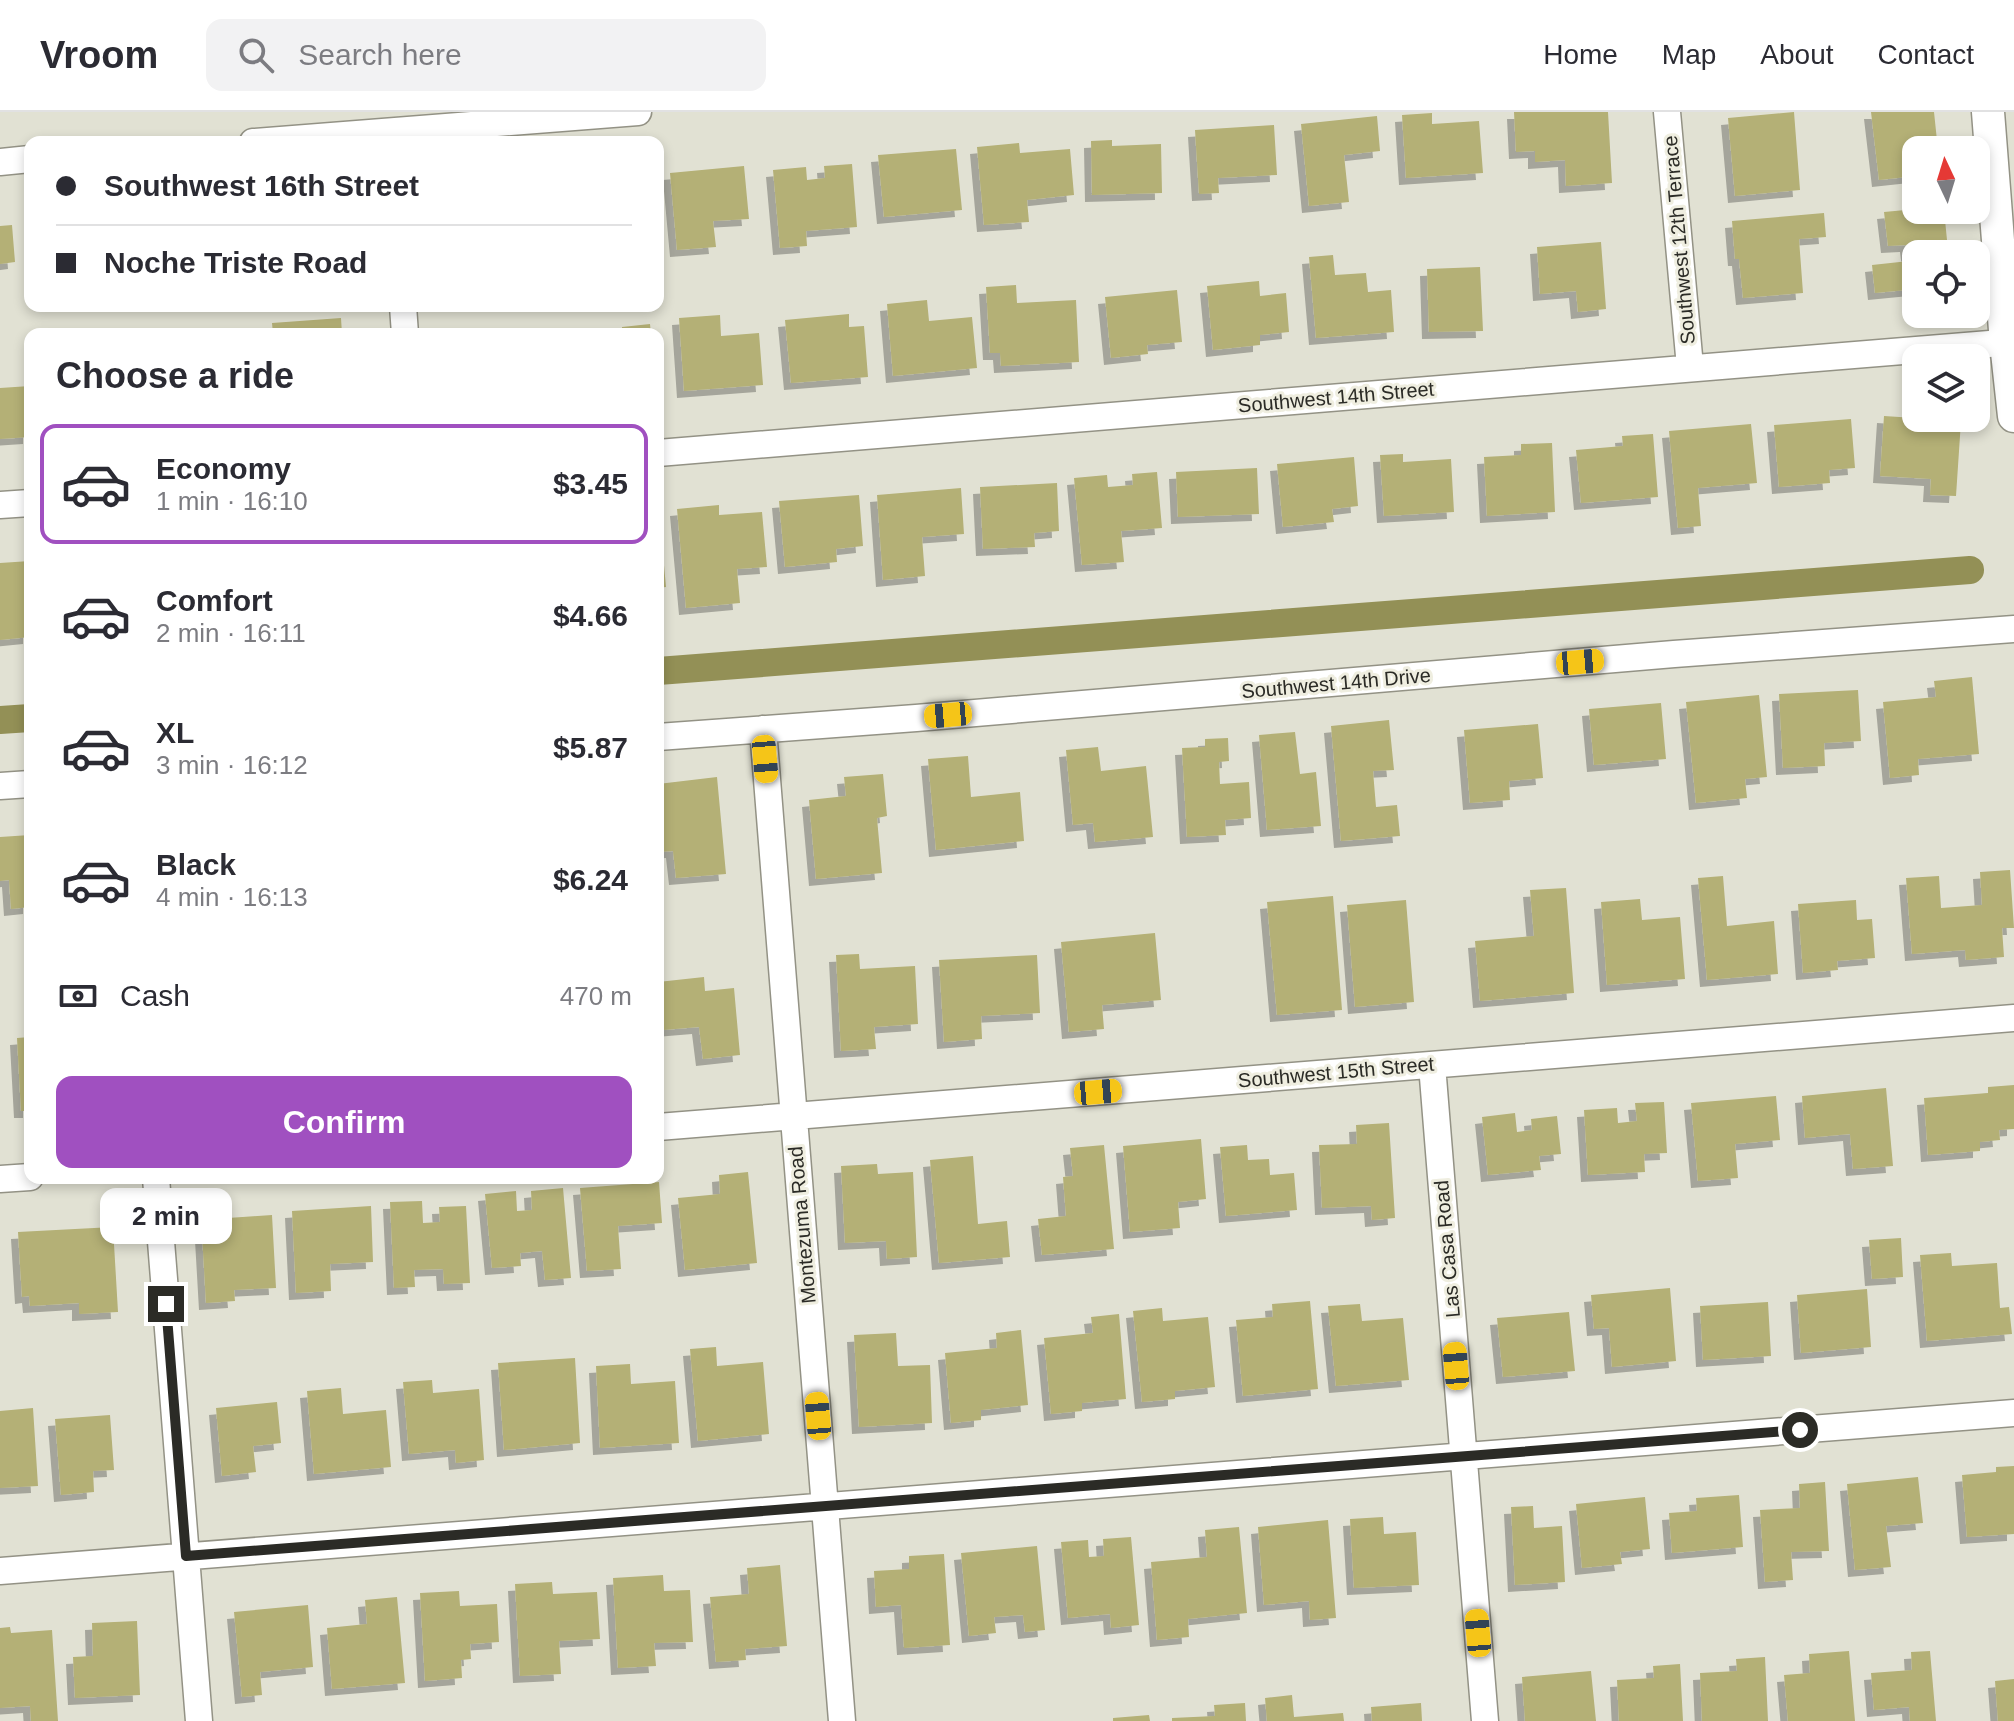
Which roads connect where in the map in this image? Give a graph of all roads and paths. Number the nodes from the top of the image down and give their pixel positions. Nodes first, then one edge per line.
1 (638, 112) edge
2 (1667, 112) edge
3 (1988, 112) edge
4 (388, 128) edge
5 (311, 136) edge
6 (24, 160) edge
7 (0, 162) edge
8 (2010, 342) edge
9 (1690, 367) junction
10 (2014, 416) edge
11 (664, 452) edge
12 (24, 503) edge
13 (0, 505) edge
14 (2014, 629) edge
15 (763, 729) junction
16 (664, 737) edge
17 (24, 784) edge
18 (0, 786) edge
19 (2014, 1018) edge
20 (1432, 1065) junction
21 (793, 1116) junction
22 (664, 1127) edge
23 (24, 1177) edge
24 (0, 1179) edge
25 (156, 1184) edge
26 (2014, 1413) edge
27 (1464, 1456) junction
28 (825, 1506) junction
29 (186, 1556) junction
30 (0, 1571) edge
31 (199, 1721) edge
32 (842, 1721) edge
33 (1485, 1721) edge

1 - 4 street
2 - 9 street, Southwest 12th Terrace
3 - 8 street
4 - 5 street
6 - 7 street
8 - 9 street, Southwest 14th Street
8 - 10 street
9 - 11 street, Southwest 14th Street
12 - 13 street
14 - 15 street, Southwest 14th Drive
15 - 16 street, Southwest 14th Drive
15 - 21 street, Montezuma Road
17 - 18 street
19 - 20 street, Southwest 15th Street
20 - 21 street, Southwest 15th Street
20 - 27 street, Las Casa Road
21 - 22 street, Southwest 15th Street
21 - 28 street, Montezuma Road
23 - 24 street
25 - 29 street
26 - 27 street
27 - 28 street
27 - 33 street, Las Casa Road
28 - 29 street
28 - 32 street, Montezuma Road
29 - 30 street
29 - 31 street

